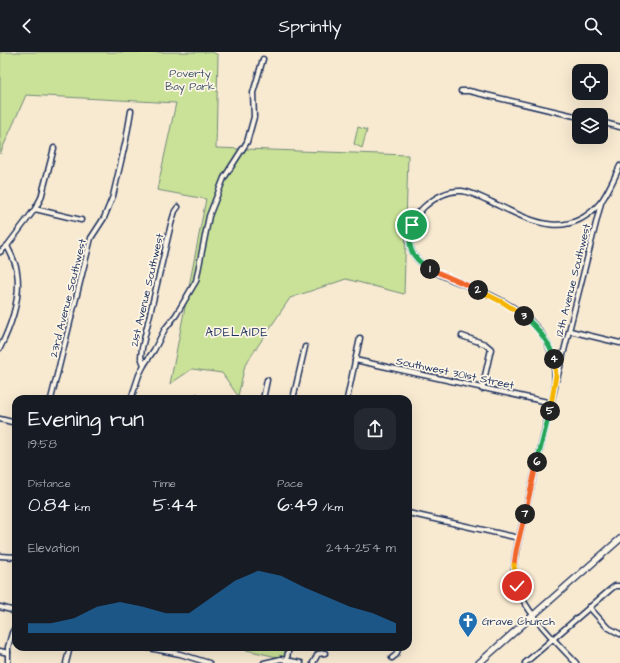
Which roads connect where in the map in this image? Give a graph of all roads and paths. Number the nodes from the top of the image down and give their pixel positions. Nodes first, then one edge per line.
1 (263, 59) dead end
2 (461, 91) dead end
3 (131, 111) dead end
4 (572, 115) edge
5 (608, 124) edge
6 (620, 127) edge
7 (54, 148) dead end
8 (620, 166) edge
9 (601, 203) junction
10 (178, 207) dead end
11 (35, 209) junction
12 (81, 220) dead end
13 (7, 246) junction
14 (0, 252) edge
15 (570, 331) junction
16 (462, 336) dead end
17 (360, 338) dead end
18 (620, 343) edge
19 (0, 348) edge
20 (305, 348) dead end
21 (355, 360) junction
22 (144, 365) junction
23 (267, 380) dead end
24 (482, 389) junction
25 (554, 389) junction
26 (52, 395) edge
27 (132, 395) edge
28 (264, 395) edge
29 (294, 395) edge
30 (348, 395) edge
31 (552, 403) junction
32 (0, 419) edge
33 (12, 422) edge
34 (412, 514) edge
35 (519, 538) junction
36 (620, 539) edge
37 (0, 556) edge
38 (12, 557) edge
39 (619, 586) edge
40 (0, 607) edge
41 (589, 607) junction
42 (12, 611) edge
43 (533, 615) junction
44 (12, 633) edge
45 (620, 634) edge
46 (554, 639) junction
47 (0, 651) edge
48 (69, 651) edge
49 (165, 651) edge
50 (288, 651) edge
51 (398, 651) edge
52 (8, 653) junction
53 (325, 653) dead end
54 (392, 658) dead end
55 (286, 661) edge
56 (8, 663) edge
57 (66, 663) edge
58 (209, 663) edge
59 (264, 663) edge
60 (301, 663) edge
61 (313, 663) edge
62 (479, 663) edge
63 (525, 663) edge
64 (576, 663) edge

1 - 22 street
2 - 4 street
3 - 26 street, 23rd Avenue Southwest
5 - 6 street
7 - 11 street
8 - 9 street
9 - 15 street, 12th Avenue Southwest
9 - 25 street
10 - 22 street, 21st Avenue Southwest
11 - 12 street
11 - 13 street
13 - 14 street
13 - 19 street
15 - 18 street
15 - 25 street, 12th Avenue Southwest
16 - 24 street
17 - 21 street
20 - 29 street
21 - 24 street, Southwest 301st Street
21 - 30 street
22 - 27 street, 21st Avenue Southwest
23 - 28 street
24 - 31 street, Southwest 301st Street
25 - 31 street, 12th Avenue Southwest
31 - 35 street, 12th Avenue Southwest
32 - 33 street
34 - 35 street
35 - 43 street, 12th Avenue Southwest
36 - 43 main road
37 - 38 street
39 - 41 street
40 - 42 street
41 - 45 street
41 - 46 street
43 - 46 street, 12th Avenue Southwest
43 - 62 main road
44 - 52 street
46 - 63 street
46 - 64 street, 12th Avenue Southwest
47 - 52 street
48 - 57 street
49 - 58 street
50 - 55 street
51 - 54 street
52 - 56 street
53 - 61 street
55 - 59 street
55 - 60 street

